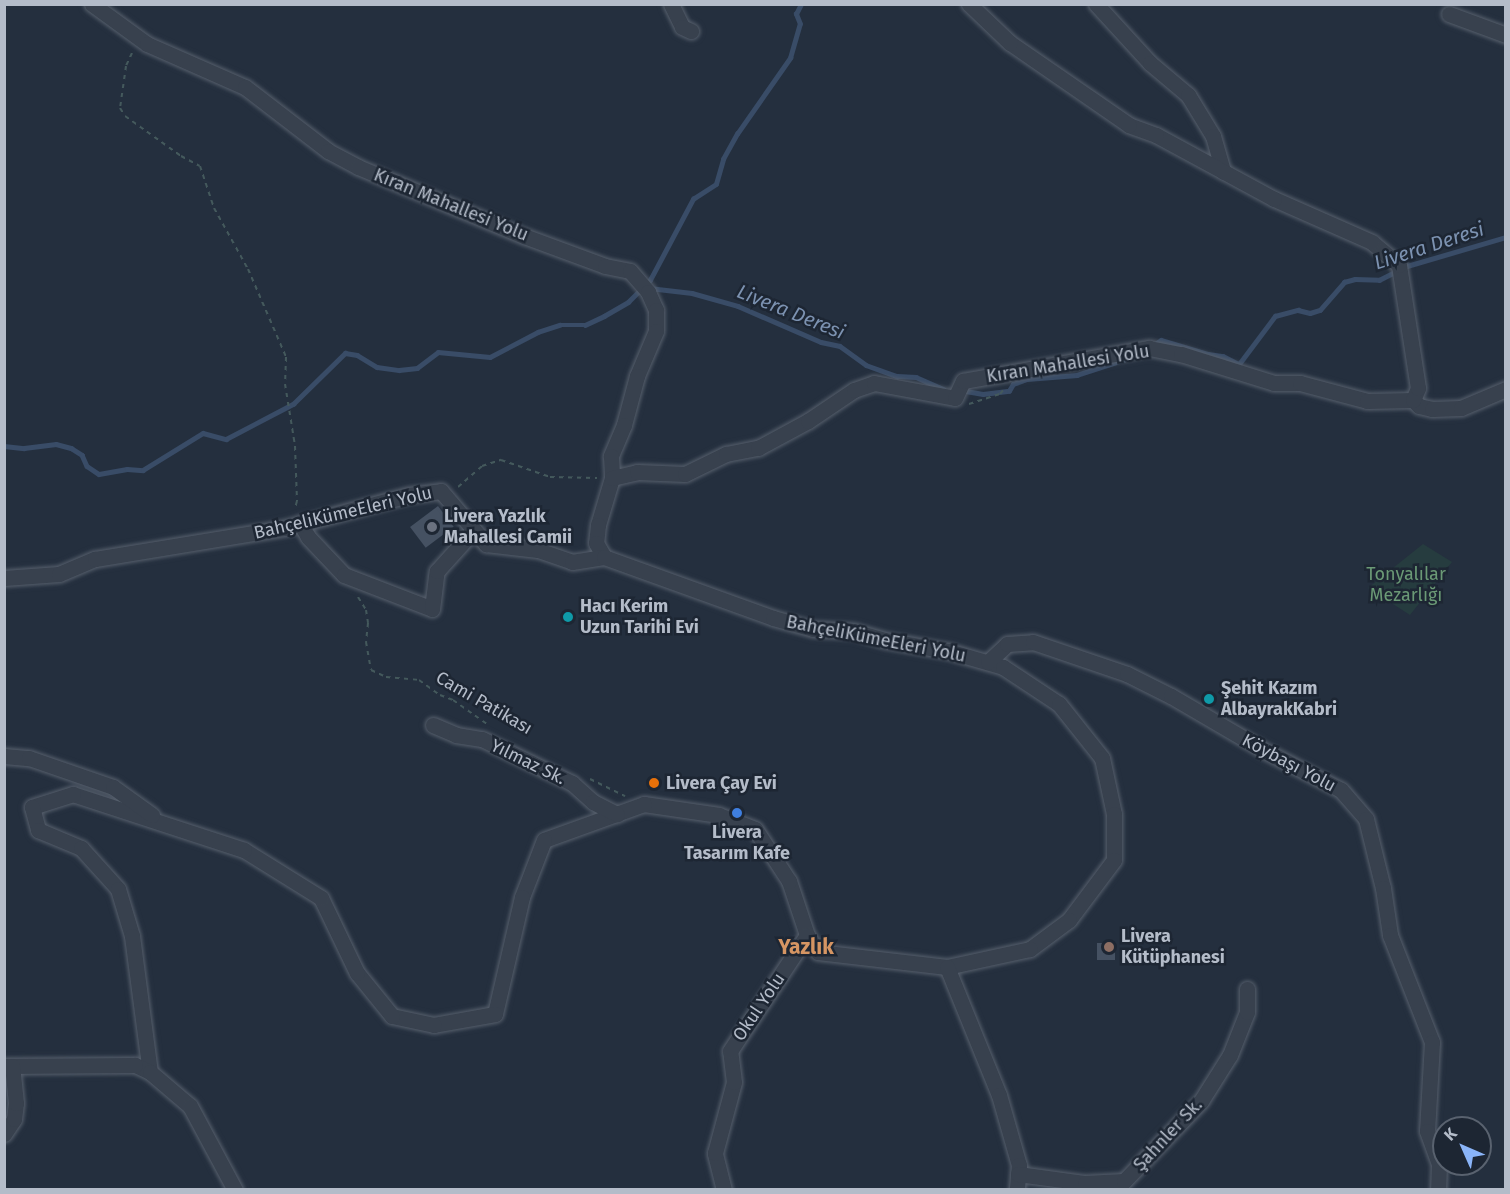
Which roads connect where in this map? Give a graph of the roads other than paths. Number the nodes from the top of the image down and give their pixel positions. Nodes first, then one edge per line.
1 (92, 4) edge
2 (671, 4) edge
3 (969, 4) edge
4 (1096, 4) edge
5 (1449, 14) dead end
6 (691, 31) dead end
7 (1506, 35) edge
8 (1223, 172) junction
9 (1506, 389) edge
10 (1413, 400) junction
11 (612, 478) junction
12 (297, 517) junction
13 (472, 531) junction
14 (604, 557) junction
15 (4, 578) edge
16 (988, 662) junction
17 (433, 725) dead end
18 (4, 756) edge
19 (617, 814) junction
20 (156, 819) junction
21 (807, 935) junction
22 (947, 967) junction
23 (1247, 989) dead end
24 (8, 1066) edge
25 (150, 1072) junction
26 (4, 1134) edge
27 (1018, 1173) junction
28 (235, 1190) edge
29 (724, 1190) edge
30 (1017, 1190) edge
31 (1438, 1190) edge

1 - 11 street, Kıran Mahallesi Yolu
2 - 6 street
3 - 8 street
4 - 8 street
5 - 7 street
8 - 10 street
9 - 10 street
10 - 11 street, Kıran Mahallesi Yolu
11 - 14 street, Kıran Mahallesi Yolu
12 - 13 street, BahçeliKümeEleri Yolu
12 - 13 street
12 - 15 street, BahçeliKümeEleri Yolu
13 - 14 street, BahçeliKümeEleri Yolu
14 - 16 street, BahçeliKümeEleri Yolu
16 - 22 street, BahçeliKümeEleri Yolu
16 - 31 street, Köybaşı Yolu
17 - 19 street, Yılmaz Sk.
18 - 20 street
19 - 20 street
19 - 21 street
20 - 25 street
21 - 22 street, BahçeliKümeEleri Yolu
21 - 29 street, Okul Yolu
22 - 27 street
23 - 27 street, Şahnler Sk.
24 - 25 street
24 - 26 street
25 - 28 street
27 - 30 street

